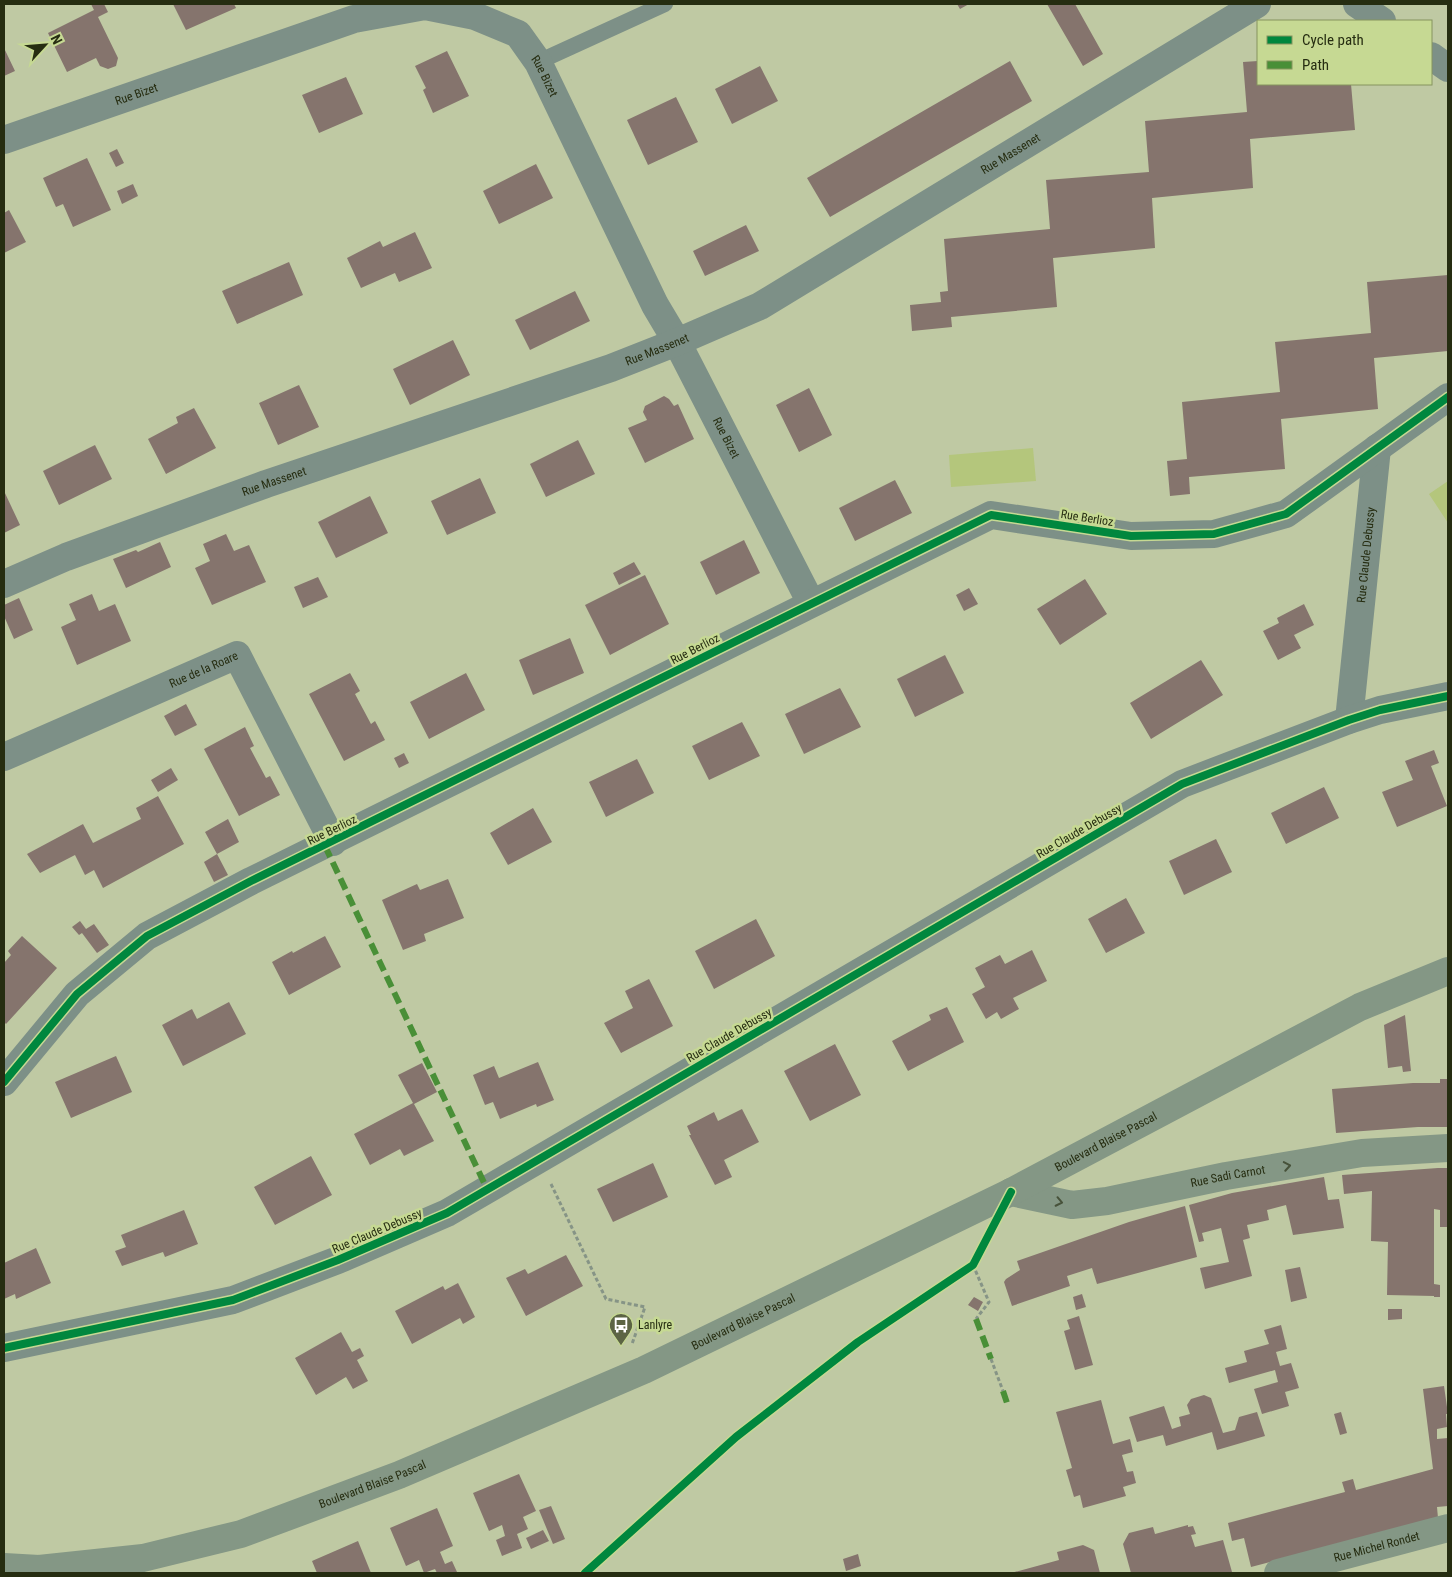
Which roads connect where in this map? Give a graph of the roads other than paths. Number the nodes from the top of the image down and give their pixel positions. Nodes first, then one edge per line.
1 (665, 4) edge
2 (1257, 4) edge
3 (1357, 4) edge
4 (1381, 20) edge
5 (1432, 57) edge
6 (538, 62) junction
7 (1448, 68) edge
8 (4, 140) edge
9 (677, 342) junction
10 (1448, 397) edge
11 (1377, 448) junction
12 (4, 584) edge
13 (811, 603) junction
14 (1448, 696) edge
15 (1349, 720) junction
16 (4, 757) edge
17 (333, 842) junction
18 (1448, 971) edge
19 (4, 1082) edge
20 (1448, 1148) edge
21 (1011, 1192) junction
22 (4, 1348) edge
23 (1448, 1528) edge
24 (147, 1566) edge
25 (4, 1567) edge
26 (1278, 1573) edge

1 - 6 lane
2 - 9 street, Rue Massenet
3 - 4 street
5 - 7 street
6 - 8 street, Rue Bizet
6 - 9 street, Rue Bizet
9 - 12 street, Rue Massenet
9 - 13 street, Rue Bizet
10 - 11 street, Rue Berlioz
11 - 13 street, Rue Berlioz
11 - 15 street, Rue Claude Debussy
13 - 17 street, Rue Berlioz
14 - 15 street, Rue Claude Debussy
15 - 22 street, Rue Claude Debussy
16 - 17 street, Rue de la Roare
17 - 19 street, Rue Berlioz
18 - 21 main road, Boulevard Blaise Pascal
21 -> 20 main road, Rue Sadi Carnot
21 - 24 main road, Boulevard Blaise Pascal
23 - 26 main road, Rue Michel Rondet
24 - 25 main road, Boulevard Blaise Pascal

